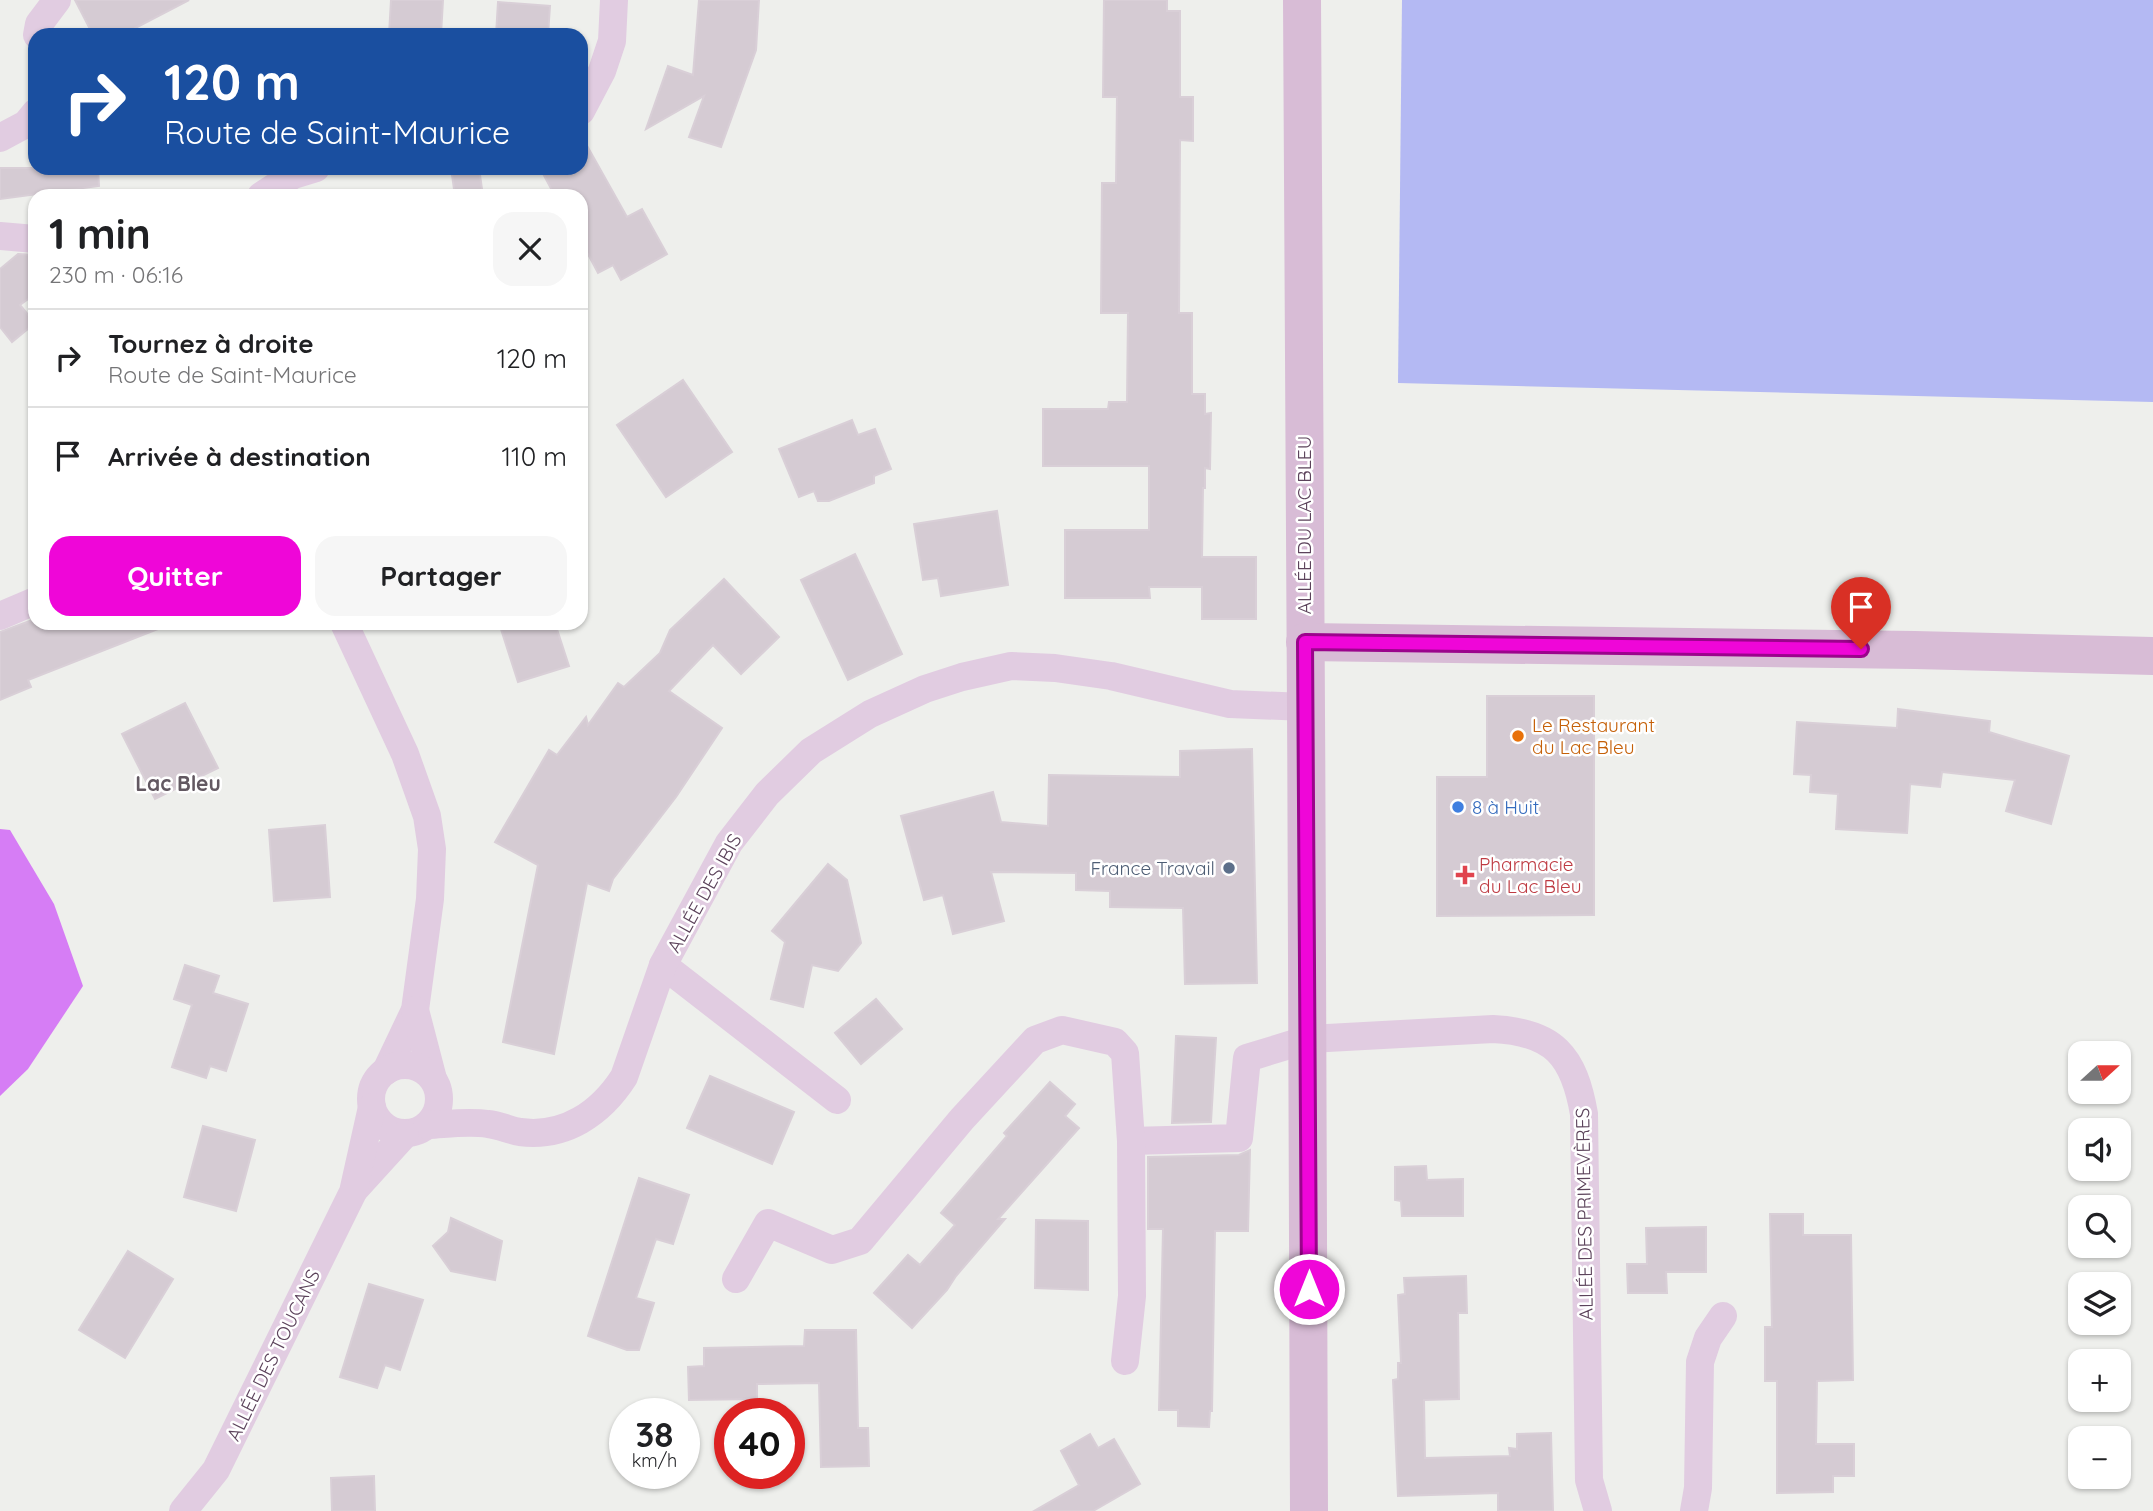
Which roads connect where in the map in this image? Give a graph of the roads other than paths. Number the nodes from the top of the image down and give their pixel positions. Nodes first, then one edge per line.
1 (57, 0) edge
2 (614, 0) edge
3 (1302, 0) edge
4 (38, 28) edge
5 (588, 98) edge
6 (28, 122) edge
7 (0, 138) edge
8 (293, 175) edge
9 (272, 189) edge
10 (0, 236) edge
11 (28, 238) edge
12 (28, 604) edge
13 (0, 616) edge
14 (347, 630) edge
15 (1305, 642) junction
16 (2153, 656) edge
17 (1305, 707) junction
18 (663, 965) junction
19 (415, 1010) junction
20 (1309, 1039) junction
21 (386, 1071) junction
22 (435, 1082) junction
23 (837, 1100) dead end
24 (372, 1108) junction
25 (487, 1124) junction
26 (416, 1129) junction
27 (1131, 1141) junction
28 (353, 1192) junction
29 (736, 1279) dead end
30 (1723, 1316) dead end
31 (1125, 1361) dead end
32 (183, 1511) edge
33 (1309, 1511) edge
34 (1598, 1511) edge
35 (1693, 1511) edge

1 - 4 street
2 - 5 street
3 - 15 street, ALLÉE DU LAC BLEU
6 - 7 street
8 - 9 street
10 - 11 street
12 - 13 street
14 - 19 street
15 - 16 street
15 - 17 street, ALLÉE DU LAC BLEU
17 - 18 street, ALLÉE DES IBIS
17 - 20 street, ALLÉE DU LAC BLEU
18 - 23 street
18 - 25 street, ALLÉE DES IBIS
19 - 21 street
19 - 22 street
20 - 27 street, ALLÉE DES PRIMEVÈRES
20 - 33 street, ALLÉE DU LAC BLEU
20 - 34 street, ALLÉE DES PRIMEVÈRES
21 - 22 street
21 - 24 street
22 - 25 street, ALLÉE DES IBIS
22 - 26 street
24 - 26 street
24 - 28 street, ALLÉE DES TOUCANS
25 - 26 street, ALLÉE DES IBIS
26 - 28 street, ALLÉE DES TOUCANS
27 - 29 street
27 - 31 street
28 - 32 street, ALLÉE DES TOUCANS
30 - 35 street

